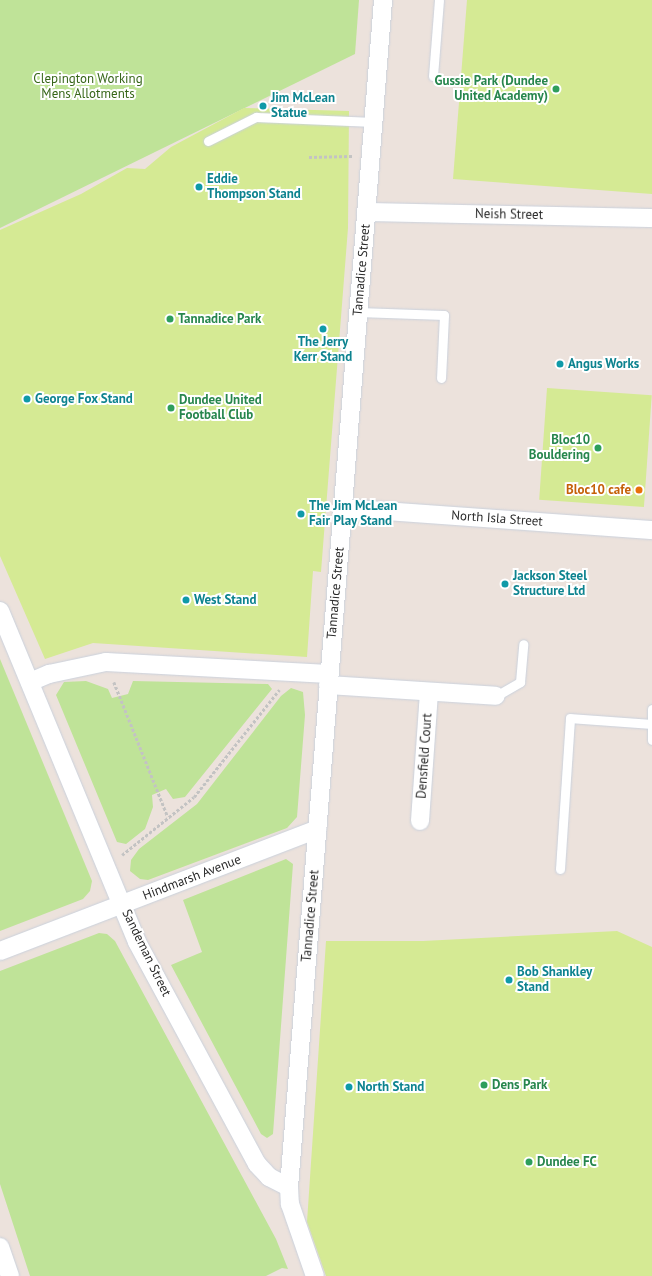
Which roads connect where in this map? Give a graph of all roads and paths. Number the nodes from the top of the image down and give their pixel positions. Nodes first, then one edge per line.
1 (383, 0) edge
2 (439, 0) edge
3 (433, 76) dead end
4 (374, 122) junction
5 (208, 141) dead end
6 (371, 156) junction
7 (309, 157) dead end
8 (366, 212) junction
9 (652, 218) edge
10 (358, 312) junction
11 (441, 378) dead end
12 (343, 508) junction
13 (652, 530) edge
14 (0, 611) edge
15 (523, 644) dead end
16 (106, 662) junction
17 (293, 672) junction
18 (329, 679) junction
19 (30, 682) junction
20 (429, 692) junction
21 (496, 696) joint
22 (652, 709) edge
23 (651, 724) junction
24 (652, 740) edge
25 (168, 817) junction
26 (420, 820) dead end
27 (318, 829) junction
28 (107, 868) junction
29 (560, 869) dead end
30 (122, 905) junction
31 (0, 951) edge
32 (289, 1187) junction
33 (0, 1247) edge
34 (10, 1276) edge
35 (315, 1276) edge

1 - 4 street, Tannadice Street
2 - 3 lane
4 - 5 lane
4 - 6 street, Tannadice Street
6 - 7 path
6 - 8 street, Tannadice Street
8 - 9 street, Neish Street
8 - 10 street, Tannadice Street
10 - 11 lane
10 - 12 street, Tannadice Street
12 - 13 street, North Isla Street
12 - 18 street, Tannadice Street
14 - 19 street, Sandeman Street
15 - 21 lane
16 - 17 street
16 - 19 street
16 - 25 path
17 - 18 street
17 - 25 path
18 - 20 street
18 - 27 street, Tannadice Street
19 - 28 street, Sandeman Street
20 - 21 street
20 - 26 street, Densfield Court
22 - 23 lane
23 - 24 lane
23 - 29 lane
25 - 28 path
27 - 30 street, Hindmarsh Avenue
27 - 32 street, Tannadice Street
28 - 30 street, Sandeman Street
30 - 31 street, Hindmarsh Avenue
30 - 32 street, Sandeman Street
32 - 35 street
33 - 34 street

